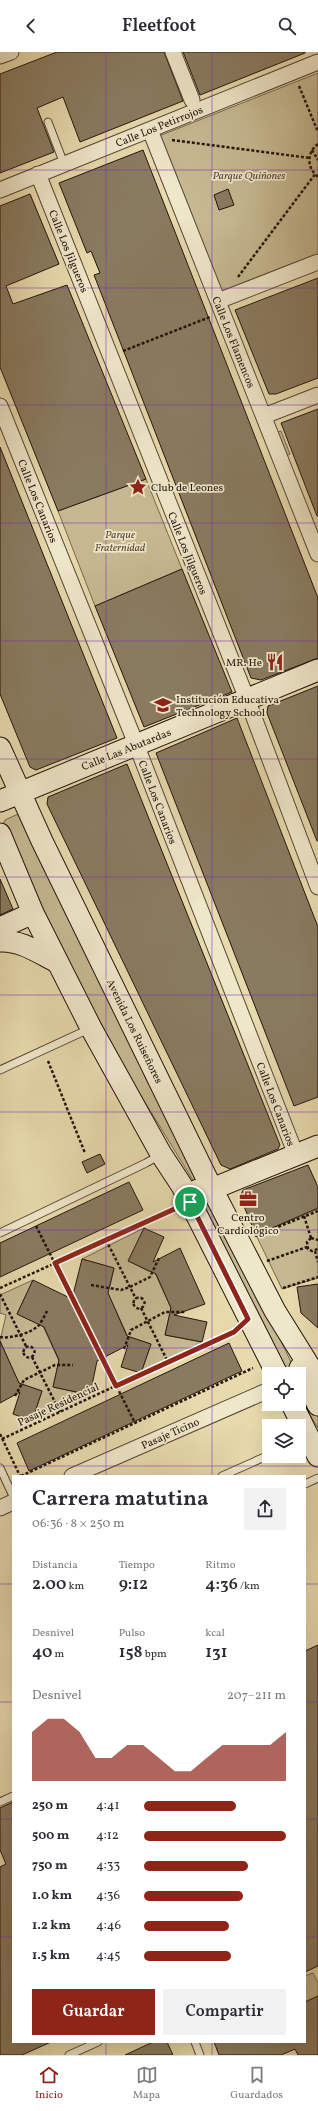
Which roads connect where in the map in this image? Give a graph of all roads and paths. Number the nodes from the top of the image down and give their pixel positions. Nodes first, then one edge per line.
1 (11, 52) edge
2 (173, 52) edge
3 (0, 56) edge
4 (318, 62) edge
5 (299, 86) dead end
6 (192, 100) dead end
7 (48, 122) dead end
8 (150, 130) junction
9 (318, 132) edge
10 (172, 140) dead end
11 (318, 144) edge
12 (313, 149) junction
13 (318, 149) edge
14 (310, 158) junction
15 (318, 160) edge
16 (64, 164) junction
17 (38, 174) junction
18 (316, 175) edge
19 (0, 190) edge
20 (318, 262) edge
21 (234, 281) dead end
22 (218, 301) junction
23 (210, 317) dead end
24 (123, 351) dead end
25 (318, 395) edge
26 (0, 406) edge
27 (264, 416) junction
28 (4, 428) edge
29 (312, 521) edge
30 (318, 554) edge
31 (318, 670) edge
32 (246, 699) junction
33 (136, 744) junction
34 (0, 748) edge
35 (19, 793) junction
36 (0, 801) edge
37 (0, 834) edge
38 (318, 887) edge
39 (33, 912) junction
40 (0, 928) edge
41 (0, 941) edge
42 (57, 962) junction
43 (91, 1028) junction
44 (48, 1061) dead end
45 (0, 1070) edge
46 (318, 1146) edge
47 (85, 1153) dead end
48 (161, 1154) junction
49 (296, 1155) junction
50 (212, 1189) junction
51 (186, 1194) junction
52 (318, 1211) edge
53 (304, 1216) junction
54 (35, 1224) dead end
55 (0, 1232) edge
56 (255, 1236) dead end
57 (312, 1238) junction
58 (106, 1240) junction
59 (318, 1240) edge
60 (307, 1247) junction
61 (318, 1249) edge
62 (315, 1251) junction
63 (159, 1258) dead end
64 (267, 1261) dead end
65 (318, 1262) edge
66 (55, 1263) junction
67 (318, 1277) edge
68 (91, 1285) dead end
69 (130, 1286) junction
70 (0, 1288) edge
71 (280, 1288) dead end
72 (0, 1294) edge
73 (136, 1299) junction
74 (141, 1308) junction
75 (47, 1311) dead end
76 (275, 1311) junction
77 (185, 1312) dead end
78 (248, 1319) junction
79 (148, 1321) junction
80 (20, 1334) junction
81 (0, 1337) edge
82 (27, 1348) junction
83 (124, 1349) dead end
84 (32, 1357) junction
85 (168, 1362) junction
86 (73, 1365) dead end
87 (273, 1367) edge
88 (253, 1368) dead end
89 (39, 1372) junction
90 (318, 1380) edge
91 (116, 1386) junction
92 (262, 1393) edge
93 (15, 1396) dead end
94 (318, 1405) edge
95 (295, 1411) edge
96 (60, 1412) junction
97 (135, 1423) junction
98 (0, 1434) edge
99 (2, 1439) junction
100 (308, 1443) edge
101 (318, 1456) edge
102 (262, 1458) edge
103 (0, 1468) edge
104 (20, 1475) edge
105 (23, 1475) edge
106 (74, 1475) edge
107 (224, 1475) edge
108 (318, 1478) edge
109 (306, 1484) edge
110 (12, 1494) edge
111 (12, 1502) edge
112 (0, 1508) edge
113 (12, 1796) edge
114 (0, 1802) edge
115 (96, 2043) edge
116 (195, 2043) edge
117 (69, 2055) edge
118 (200, 2055) edge

1 - 3 street
2 - 6 street
4 - 8 street, Calle Los Petirrojos
5 - 9 path
7 - 16 lane
8 - 16 street, Calle Los Petirrojos
8 - 22 street, Calle Los Flamencos
10 - 14 path
11 - 12 path
12 - 13 path
12 - 14 path
12 - 15 path
14 - 18 path
16 - 17 street, Calle Los Petirrojos
17 - 19 street, Calle Los Petirrojos
17 - 32 street, Calle Los Jilgueros
18 - 21 path
20 - 22 street
22 - 27 street, Calle Los Flamencos
23 - 24 path
25 - 27 street
26 - 28 street, Calle Los Canarios
27 - 29 street, Calle Los Flamencos
28 - 33 street, Calle Los Canarios
29 - 30 street, Calle Los Flamencos
31 - 32 main road, Calle Las Abutardas
32 - 33 main road, Calle Las Abutardas
32 - 38 street, Calle Los Jilgueros
33 - 35 main road, Calle Las Abutardas
33 - 49 street, Calle Los Canarios
34 - 35 main road, Avenida Los Ruiseñores
35 - 36 main road, Calle Las Abutardas
35 - 50 main road, Avenida Los Ruiseñores
37 - 39 main road
39 - 40 main road
39 - 42 main road
41 - 42 main road
42 - 43 main road
43 - 45 lane
43 - 48 main road
44 - 47 path
46 - 49 main road
48 - 51 main road
48 - 55 lane
49 - 50 main road
50 - 51 main road
50 - 76 main road, Avenida Los Ruiseñores
51 - 58 path
51 - 78 main road
52 - 53 path
53 - 56 path
53 - 57 path
54 - 66 path
57 - 59 path
57 - 60 path
58 - 66 path
58 - 69 path
60 - 62 path
60 - 64 path
61 - 62 path
62 - 65 path
63 - 69 path
66 - 70 path
66 - 91 path
67 - 71 path
68 - 69 path
69 - 73 path
72 - 80 path
73 - 74 path
73 - 74 path
74 - 79 path
75 - 80 path
76 - 90 main road, Avenida Los Ruiseñores
76 - 94 main road, Avenida Los Ruiseñores
77 - 79 path
78 - 85 path, Pasaje Residencial
78 - 87 main road
79 - 83 path
79 - 85 path
80 - 81 path
80 - 82 path
82 - 84 path
82 - 84 path
84 - 89 path
85 - 91 path, Pasaje Residencial
86 - 89 path
88 - 97 path
89 - 93 path
89 - 96 path
91 - 96 path, Pasaje Residencial
91 - 97 path
92 - 106 street, Pasaje Ticino
95 - 100 main road
96 - 99 path, Pasaje Residencial
97 - 105 path
98 - 99 path
99 - 104 path
100 - 101 main road
102 - 107 lane
103 - 110 lane
108 - 109 lane
111 - 112 street
113 - 114 lane
115 - 117 lane
116 - 118 lane

